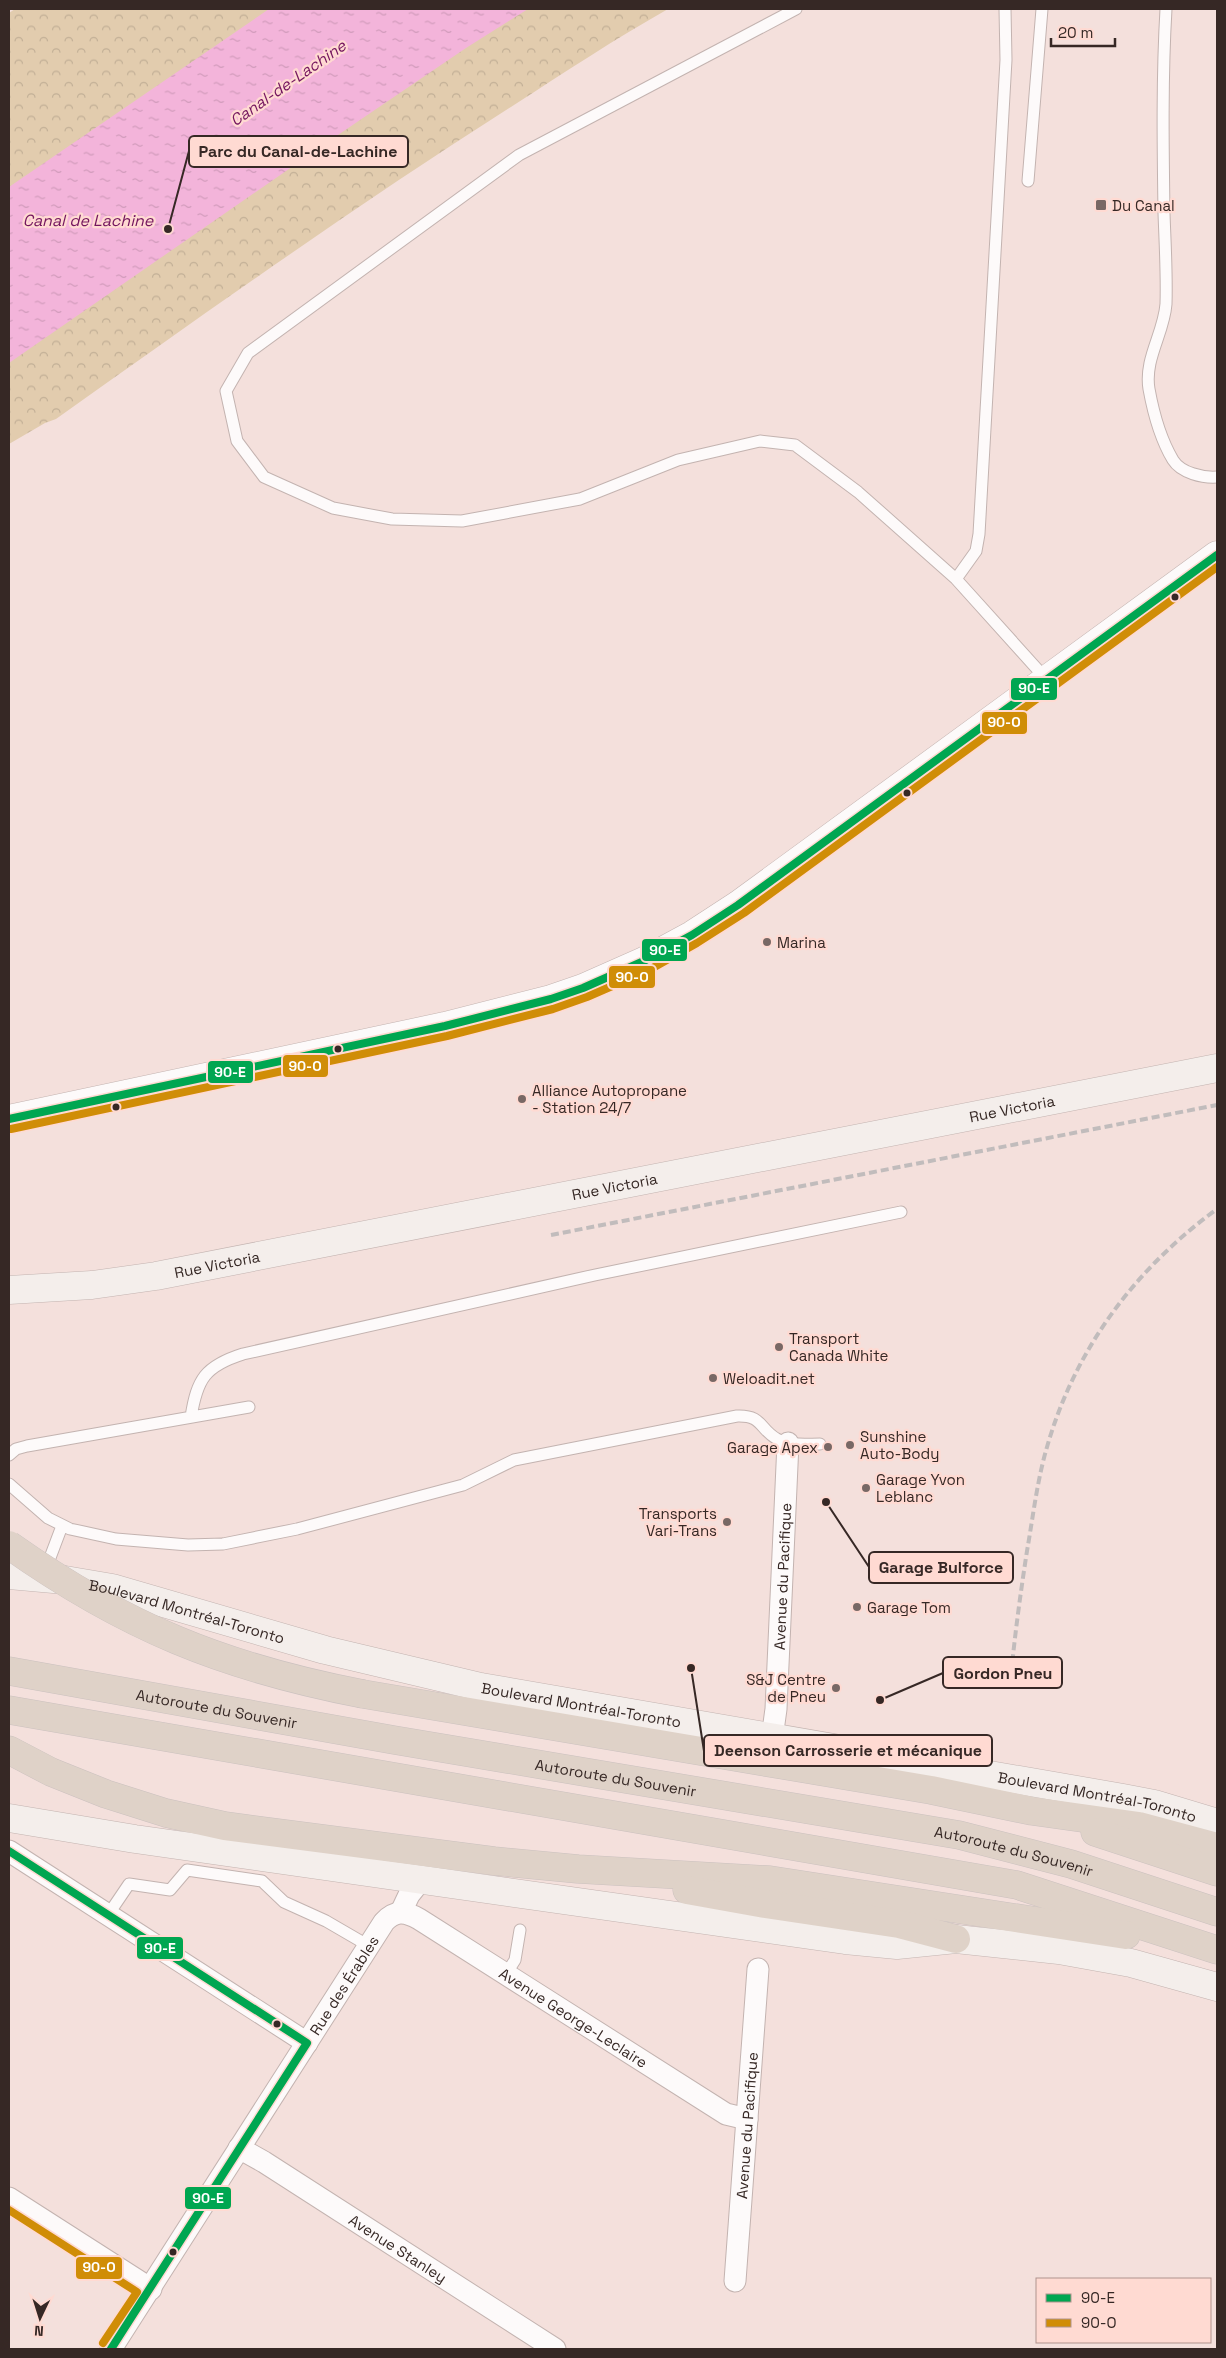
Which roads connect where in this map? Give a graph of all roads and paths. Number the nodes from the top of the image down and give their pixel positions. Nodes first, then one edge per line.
1 (796, 9) edge
2 (1005, 9) edge
3 (1042, 9) edge
4 (1166, 9) edge
5 (1028, 181) dead end
6 (1217, 477) edge
7 (1217, 555) edge
8 (956, 579) junction
9 (1047, 680) junction
10 (1217, 1068) edge
11 (9, 1119) edge
12 (901, 1212) dead end
13 (9, 1290) edge
14 (250, 1407) dead end
15 (191, 1418) junction
16 (788, 1443) junction
17 (820, 1444) dead end
18 (9, 1455) edge
19 (9, 1484) edge
20 (62, 1526) junction
21 (9, 1545) edge
22 (9, 1576) edge
23 (42, 1578) junction
24 (9, 1671) edge
25 (9, 1710) edge
26 (772, 1738) junction
27 (9, 1750) edge
28 (1032, 1810) junction
29 (9, 1818) edge
30 (1217, 1823) edge
31 (1217, 1847) edge
32 (9, 1851) edge
33 (578, 1869) junction
34 (1217, 1872) edge
35 (422, 1880) junction
36 (401, 1912) junction
37 (1217, 1912) edge
38 (108, 1915) junction
39 (520, 1930) dead end
40 (956, 1939) junction
41 (369, 1946) junction
42 (1217, 1951) edge
43 (758, 1969) dead end
44 (506, 1974) junction
45 (1217, 1987) edge
46 (307, 2043) junction
47 (747, 2120) junction
48 (239, 2148) junction
49 (9, 2198) edge
50 (735, 2281) dead end
51 (151, 2289) junction
52 (112, 2349) edge
53 (555, 2349) edge

1 - 8 lane
2 - 8 lane
3 - 5 lane
4 - 6 lane
7 - 9 street
8 - 9 lane
9 - 11 street
10 - 13 main road, Rue Victoria
12 - 15 lane
14 - 15 lane
15 - 18 lane
16 - 17 lane
16 - 20 lane
16 - 26 street, Avenue du Pacifique
19 - 20 lane
20 - 23 lane
21 - 28 highway, bridge
22 - 23 main road, Boulevard Montréal-Toronto
23 - 26 main road, Boulevard Montréal-Toronto
24 - 37 highway, Autoroute du Souvenir
25 - 42 highway, Autoroute du Souvenir
26 - 30 main road, Boulevard Montréal-Toronto
27 - 33 highway
28 - 31 highway
28 - 34 highway
29 - 35 main road
32 - 38 street
33 - 40 highway
33 - 42 highway
35 - 36 street, Rue des Érables
35 - 40 main road
36 - 41 street, Rue des Érables
36 - 44 street, Avenue George-Leclaire
38 - 41 lane
38 - 46 street
39 - 44 lane
40 - 45 main road
41 - 46 street, Rue des Érables
43 - 47 street, Avenue du Pacifique
44 - 47 street, Avenue George-Leclaire
46 - 48 street, Rue des Érables
47 - 50 street, Avenue du Pacifique
48 - 51 street, Rue des Érables
48 - 53 street, Avenue Stanley
49 - 51 street
51 - 52 street, Rue des Érables

